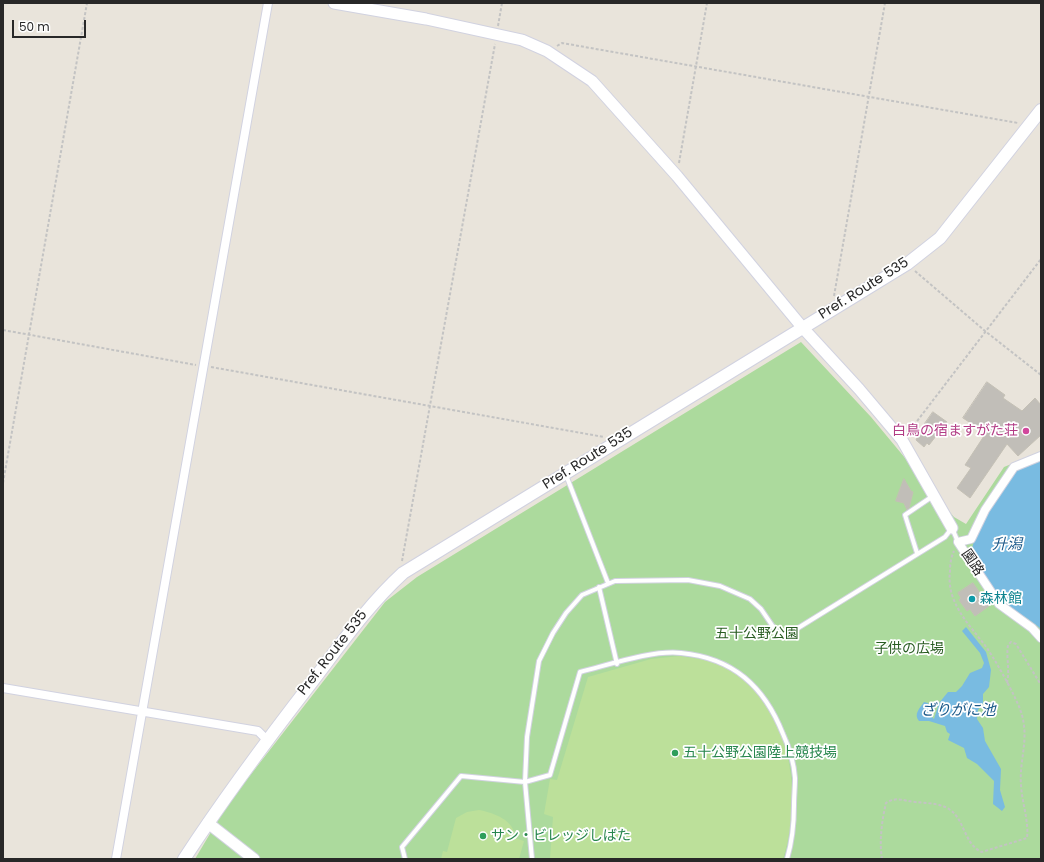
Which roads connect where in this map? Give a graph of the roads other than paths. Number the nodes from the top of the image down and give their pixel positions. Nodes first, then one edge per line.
1 (268, 3) edge
2 (334, 3) edge
3 (1041, 110) edge
4 (802, 327) junction
5 (1041, 456) edge
6 (565, 472) junction
7 (934, 496) junction
8 (952, 528) junction
9 (958, 542) junction
10 (918, 553) junction
11 (608, 583) junction
12 (599, 587) junction
13 (1041, 638) edge
14 (617, 664) junction
15 (3, 688) edge
16 (141, 712) junction
17 (267, 740) junction
18 (525, 782) junction
19 (208, 823) junction
20 (116, 859) edge
21 (184, 859) edge
22 (254, 859) edge
23 (405, 859) edge
24 (532, 859) edge
25 (787, 859) edge

1 - 16 street
2 - 4 street
3 - 4 main road, Pref. Route 535
4 - 6 main road, Pref. Route 535
4 - 7 street
5 - 9 street, 園路
6 - 11 lane
6 - 17 main road, Pref. Route 535
7 - 8 street
7 - 10 lane
8 - 9 lane
8 - 10 lane
9 - 13 street, 園路
10 - 11 lane
11 - 12 lane
12 - 14 lane
12 - 18 lane
14 - 18 lane
14 - 25 lane
15 - 16 street
16 - 17 street
16 - 20 street
17 - 19 main road, Pref. Route 535
18 - 23 lane
18 - 24 lane
19 - 21 main road, Pref. Route 535
19 - 22 street

